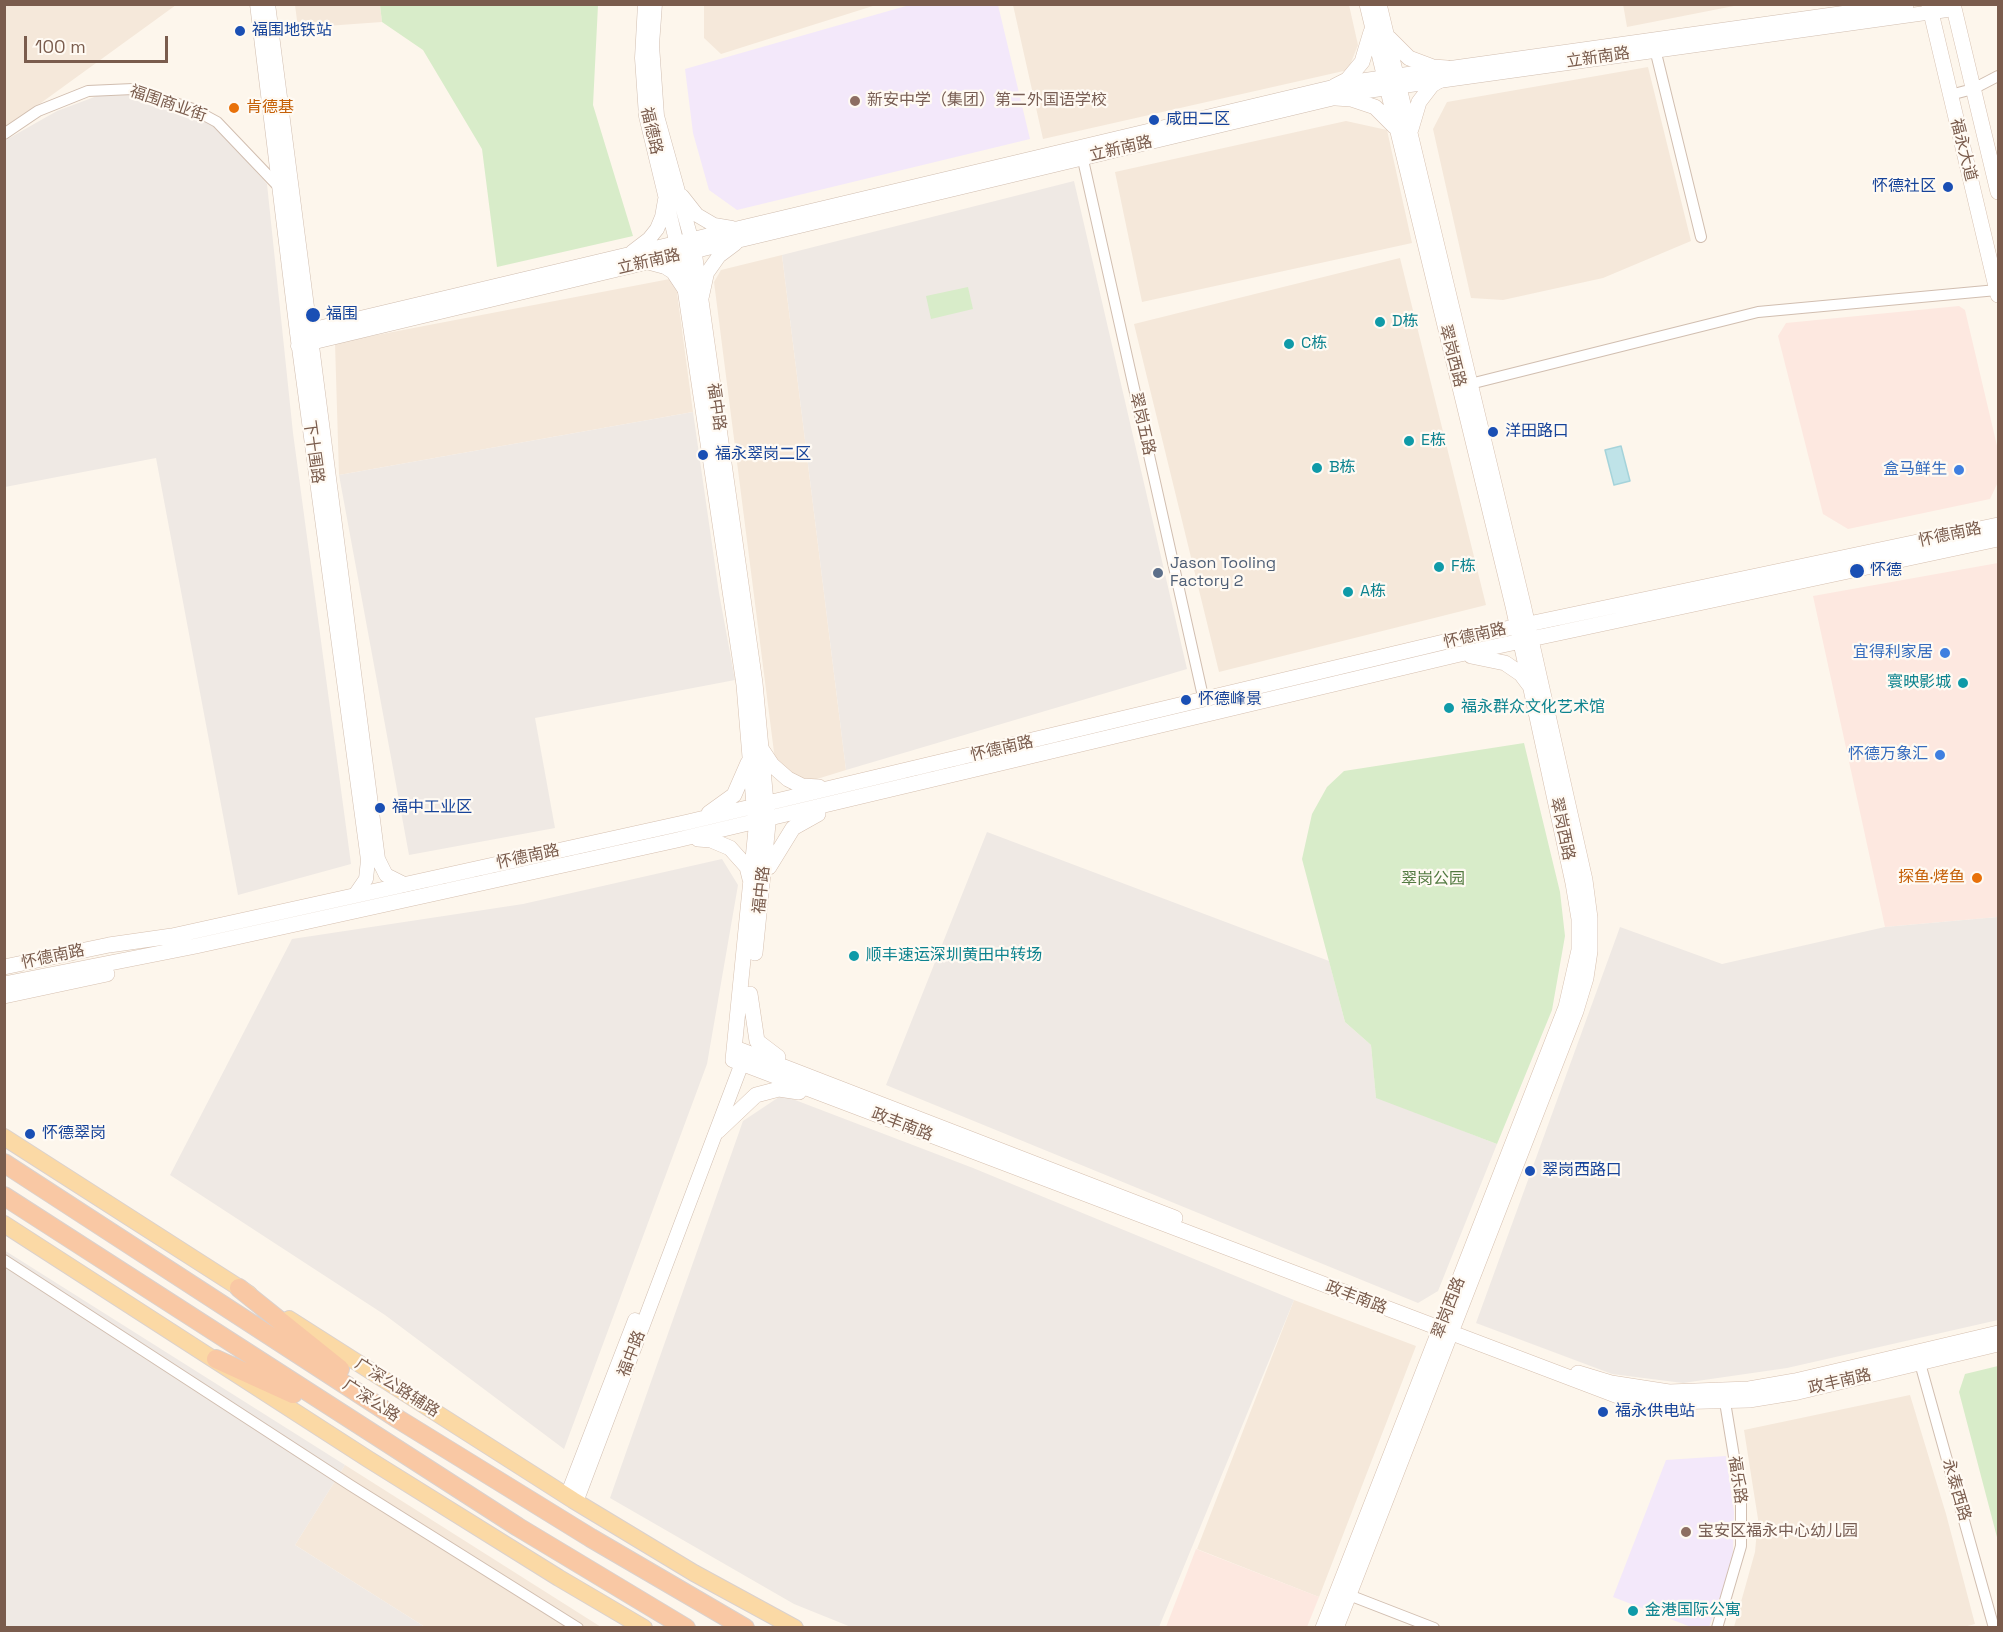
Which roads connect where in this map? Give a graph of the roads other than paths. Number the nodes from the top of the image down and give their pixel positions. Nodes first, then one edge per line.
1 (257, 4) edge
2 (268, 4) edge
3 (645, 4) edge
4 (655, 4) edge
5 (1367, 4) edge
6 (1379, 4) edge
7 (1907, 4) edge
8 (1953, 4) edge
9 (1930, 8) edge
10 (1378, 28) junction
11 (1654, 45) junction
12 (1445, 74) junction
13 (1998, 76) edge
14 (1391, 81) junction
15 (1973, 89) junction
16 (1336, 92) junction
17 (1950, 95) junction
18 (4, 134) edge
19 (1404, 134) junction
20 (1082, 153) junction
21 (278, 186) junction
22 (670, 188) junction
23 (1998, 192) edge
24 (754, 231) junction
25 (1701, 237) dead end
26 (686, 248) junction
27 (622, 257) junction
28 (642, 264) junction
29 (686, 291) junction
30 (1998, 293) edge
31 (703, 313) junction
32 (304, 338) junction
33 (1470, 384) junction
34 (1995, 533) edge
35 (1524, 632) junction
36 (1456, 655) junction
37 (1531, 687) junction
38 (1204, 701) junction
39 (755, 753) junction
40 (843, 786) junction
41 (841, 802) junction
42 (760, 813) junction
43 (687, 822) junction
44 (677, 840) junction
45 (758, 880) junction
46 (404, 884) junction
47 (355, 895) junction
48 (196, 946) junction
49 (4, 968) edge
50 (4, 984) edge
51 (750, 994) junction
52 (4, 996) edge
53 (738, 1056) junction
54 (838, 1100) junction
55 (884, 1106) junction
56 (718, 1131) junction
57 (4, 1137) edge
58 (4, 1163) edge
59 (4, 1196) edge
60 (4, 1224) edge
61 (4, 1260) edge
62 (239, 1288) junction
63 (1447, 1328) junction
64 (1998, 1333) edge
65 (1998, 1344) edge
66 (1919, 1358) junction
67 (216, 1359) junction
68 (1725, 1402) junction
69 (398, 1419) junction
70 (350, 1420) junction
71 (571, 1499) junction
72 (1349, 1595) junction
73 (578, 1628) edge
74 (644, 1628) edge
75 (686, 1628) edge
76 (745, 1628) edge
77 (795, 1628) edge
78 (1323, 1628) edge
79 (1336, 1628) edge
80 (1434, 1628) edge
81 (1717, 1628) edge
82 (1994, 1628) edge

1 - 21 street, 下十围路
2 - 32 street, 下十围路
3 - 22 street, 福德路
4 - 22 street, 福德路
5 - 10 main road, 翠岗西路
6 - 10 main road, 翠岗西路
7 - 11 street, 立新南路
8 - 9 street, 立新南路
8 - 15 main road, 福永大道
9 - 11 street, 立新南路
9 - 17 main road, 福永大道
10 - 12 main road
10 - 14 main road, 翠岗西路
10 - 16 main road
11 - 12 street, 立新南路
11 - 25 street
12 - 14 street, 立新南路
12 - 19 main road
13 - 15 street
14 - 16 street, 立新南路
14 - 19 main road, 翠岗西路
15 - 17 street
15 - 23 main road, 福永大道
16 - 19 main road
16 - 20 street, 立新南路
17 - 30 main road, 福永大道
18 - 21 street, 福围商业街
19 - 33 main road, 翠岗西路
19 - 35 main road, 翠岗西路
20 - 24 street, 立新南路
20 - 38 street, 翠岗五路
21 - 32 street, 下十围路
22 - 24 street
22 - 26 street, 福德路
22 - 27 street
24 - 26 street, 立新南路
24 - 31 street
26 - 27 street, 立新南路
26 - 28 street, 立新南路
26 - 29 main road, 福中路
26 - 31 main road, 福中路
27 - 32 street, 立新南路
28 - 29 street
28 - 32 street, 立新南路
29 - 39 main road, 福中路
30 - 33 street
31 - 39 main road, 福中路
32 - 46 street, 下十围路
32 - 47 street, 下十围路
33 - 35 main road, 翠岗西路
34 - 35 main road, 怀德南路
35 - 36 main road, 怀德南路
35 - 37 main road, 翠岗西路
35 - 38 main road, 怀德南路
35 - 63 main road, 翠岗西路
36 - 37 main road
36 - 41 main road, 怀德南路
37 - 63 main road, 翠岗西路
38 - 40 main road, 怀德南路
39 - 40 main road
39 - 42 main road, 福中路
39 - 43 main road
40 - 42 main road, 怀德南路
41 - 42 main road, 怀德南路
41 - 45 main road
42 - 43 main road, 怀德南路
42 - 44 main road, 怀德南路
42 - 45 main road, 福中路
43 - 46 main road, 怀德南路
44 - 45 main road
44 - 48 main road, 怀德南路
45 - 51 main road, 福中路
45 - 53 main road, 福中路
46 - 47 main road, 怀德南路
47 - 49 main road, 怀德南路
48 - 50 main road, 怀德南路
48 - 52 main road, 怀德南路
51 - 53 main road, 福中路
51 - 55 main road
53 - 54 main road, 政丰南路
53 - 55 main road, 政丰南路
53 - 56 street, 福中路
53 - 71 street, 福中路
54 - 56 main road
54 - 63 main road, 政丰南路
55 - 63 main road, 政丰南路
56 - 71 street, 福中路
57 - 62 main road, 广深公路辅路
58 - 69 highway, 广深公路
59 - 70 highway, 广深公路
60 - 67 main road
61 - 73 street
62 - 69 highway
62 - 71 main road, 广深公路辅路
63 - 66 main road, 政丰南路
63 - 68 main road, 政丰南路
63 - 72 main road, 翠岗西路
63 - 78 main road, 翠岗西路
64 - 66 main road, 政丰南路
65 - 66 main road, 政丰南路
66 - 68 main road, 政丰南路
66 - 82 street, 永泰西路
67 - 70 highway
67 - 74 main road
68 - 81 street, 福乐路
69 - 76 highway, 广深公路
70 - 75 highway, 广深公路
71 - 77 main road, 广深公路辅路
72 - 79 main road, 翠岗西路
72 - 80 street

